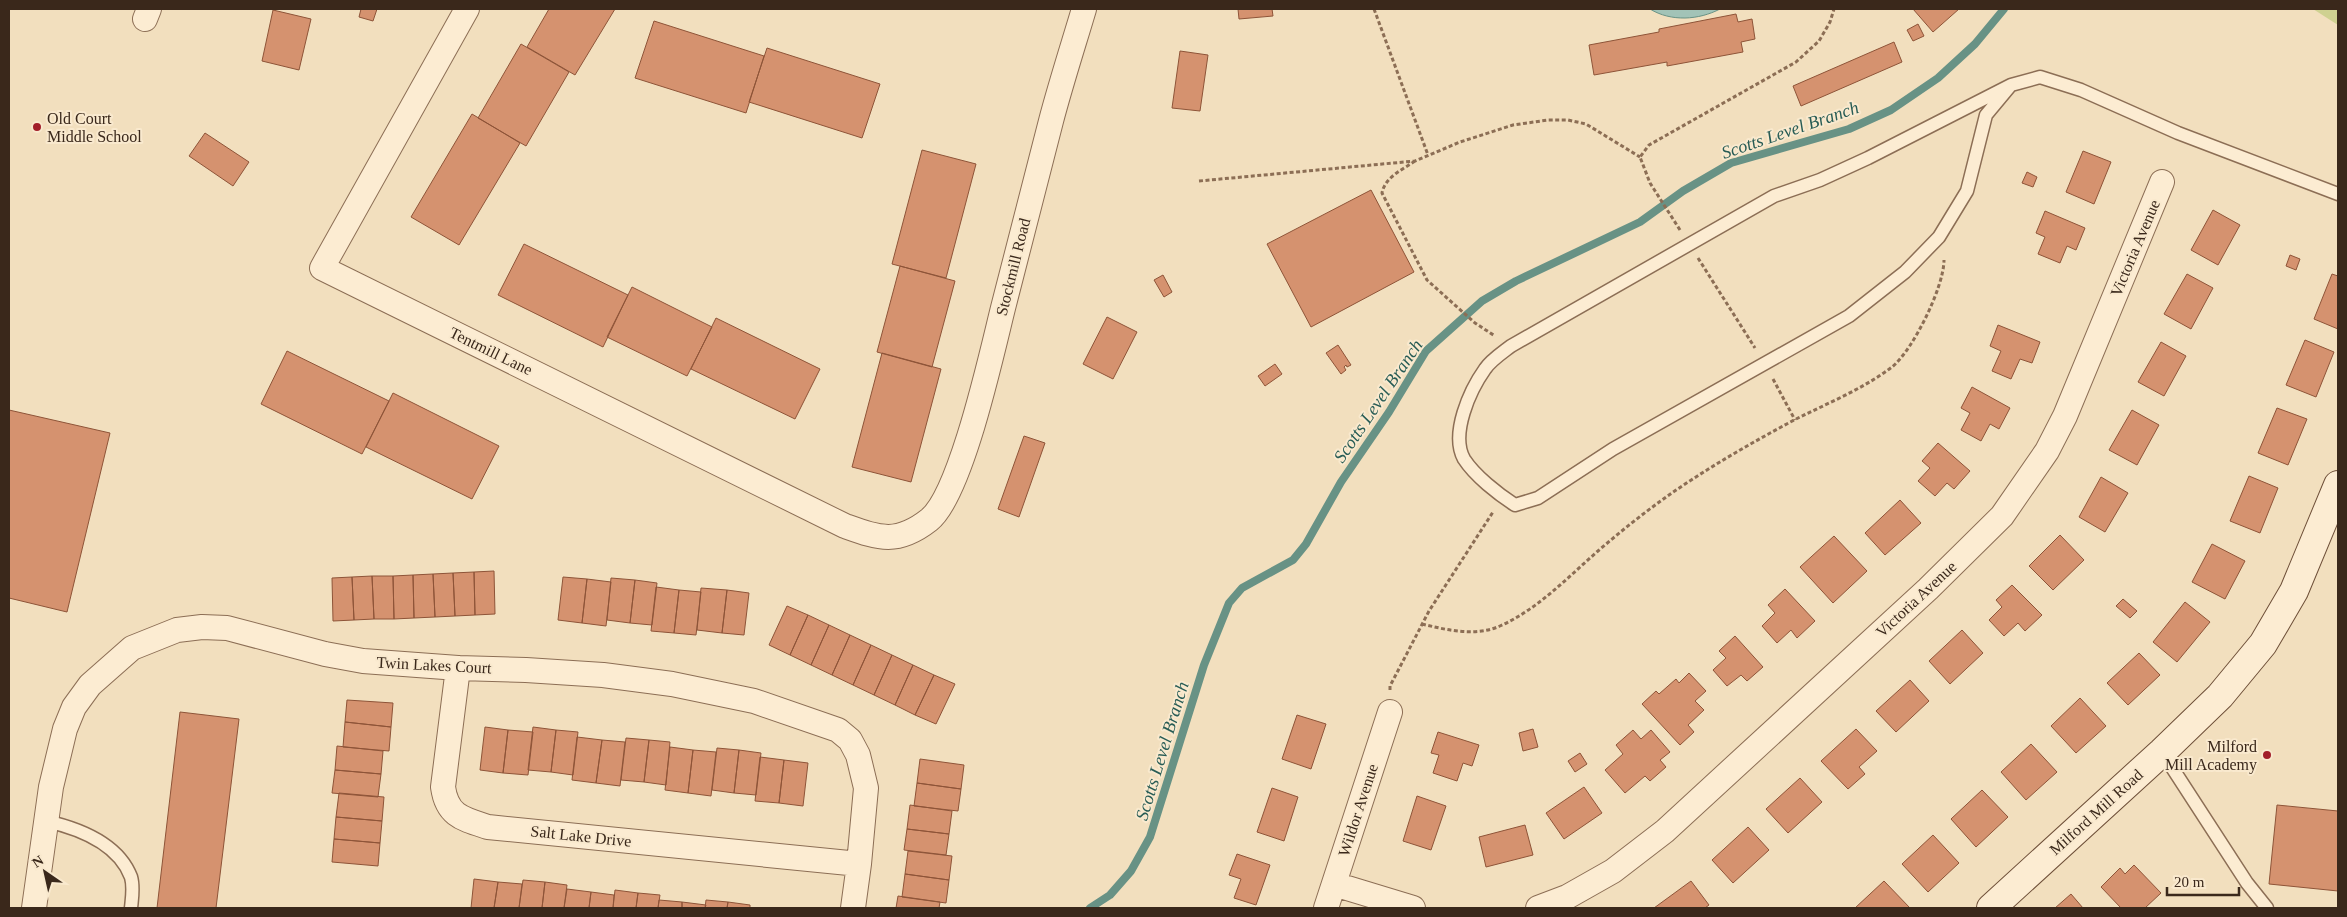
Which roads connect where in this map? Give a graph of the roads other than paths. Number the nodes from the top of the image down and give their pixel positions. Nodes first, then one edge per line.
1 (467, 9) edge
2 (1084, 9) edge
3 (2011, 85) junction
4 (2162, 182) dead end
5 (2338, 194) edge
6 (2338, 485) edge
7 (929, 520) joint
8 (458, 668) junction
9 (1390, 712) road end
10 (2162, 752) junction
11 (46, 821) junction
12 (860, 864) junction
13 (1334, 884) junction
14 (34, 908) edge
15 (131, 908) edge
16 (852, 908) edge
17 (1326, 908) edge
18 (1413, 908) edge
19 (1538, 908) edge
20 (1990, 908) edge
21 (2267, 908) edge

1 - 7 street, Tentmill Lane
2 - 7 street, Stockmill Road
3 - 3 lane
3 - 5 lane
4 - 19 street, Victoria Avenue
6 - 10 main road, Milford Mill Road
8 - 11 street, Twin Lakes Court
8 - 12 street, Twin Lakes Court
8 - 12 street, Salt Lake Drive
9 - 13 street, Wildor Avenue
10 - 20 main road, Milford Mill Road
10 - 21 lane
11 - 14 street, Twin Lakes Court
11 - 15 lane
12 - 16 street, Twin Lakes Court
13 - 17 street, Wildor Avenue
13 - 18 street

